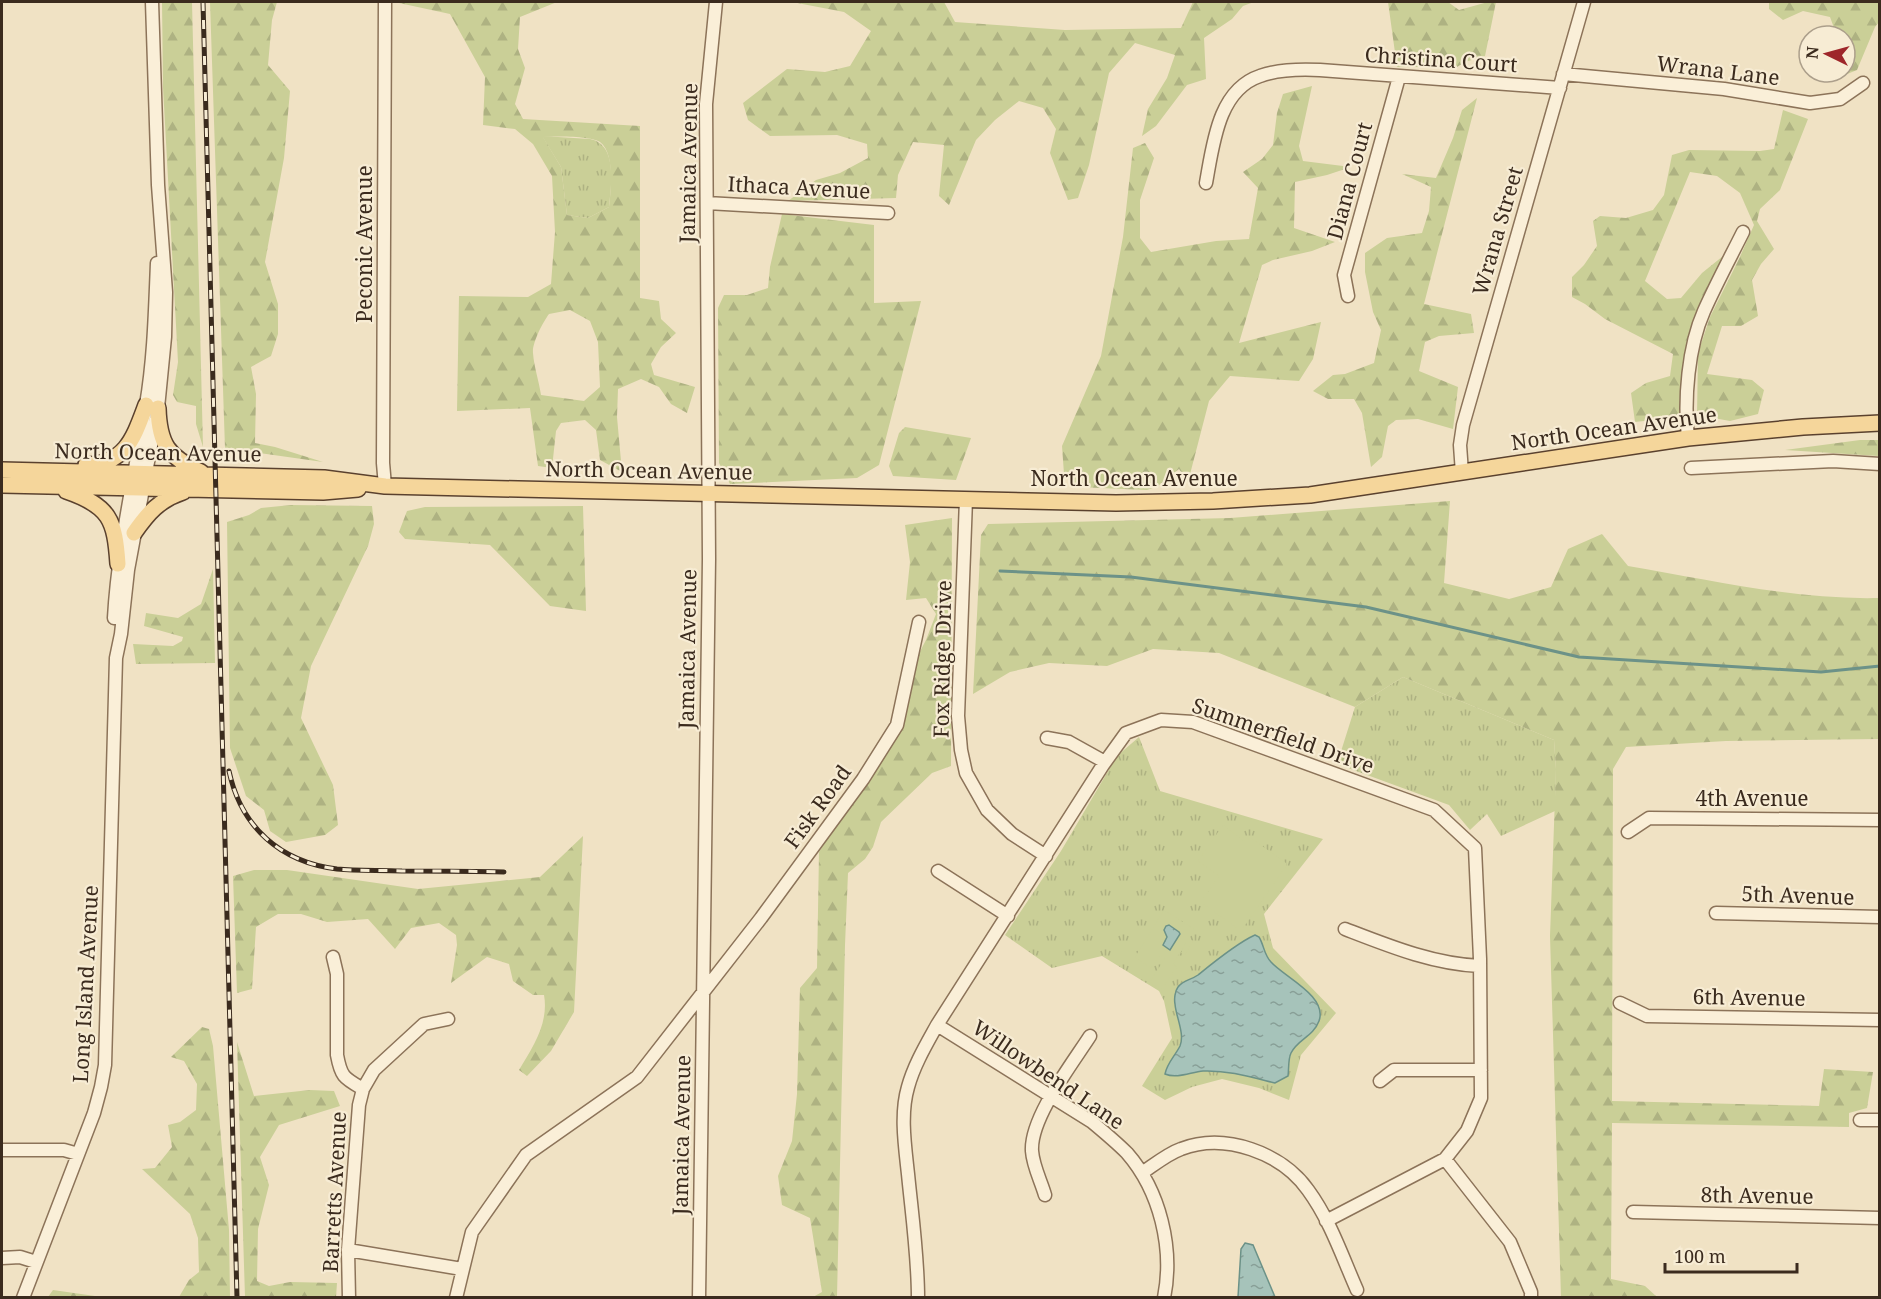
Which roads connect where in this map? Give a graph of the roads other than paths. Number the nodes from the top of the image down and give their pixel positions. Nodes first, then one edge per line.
1 (153, 2) edge
2 (386, 2) edge
3 (716, 2) edge
4 (1584, 2) edge
5 (1563, 74) junction
6 (1399, 77) junction
7 (1863, 83) dead end
8 (1560, 88) junction
9 (1206, 183) dead end
10 (707, 203) junction
11 (888, 213) dead end
12 (1743, 232) dead end
13 (1348, 296) dead end
14 (152, 407) junction
15 (1880, 423) edge
16 (1688, 438) junction
17 (1880, 464) edge
18 (1691, 468) dead end
19 (2, 470) edge
20 (22, 471) junction
21 (1462, 473) junction
22 (206, 474) junction
23 (138, 481) junction
24 (2, 485) edge
25 (52, 486) junction
26 (385, 486) junction
27 (190, 490) junction
28 (708, 494) junction
29 (966, 499) junction
30 (134, 534) junction
31 (118, 564) junction
32 (919, 622) dead end
33 (116, 658) junction
34 (1047, 738) dead end
35 (1105, 762) junction
36 (1880, 820) edge
37 (1628, 832) dead end
38 (1046, 856) junction
39 (938, 871) dead end
40 (1716, 913) dead end
41 (1008, 916) junction
42 (1880, 917) edge
43 (1345, 929) dead end
44 (333, 957) dead end
45 (1480, 966) junction
46 (703, 994) junction
47 (1620, 1003) dead end
48 (448, 1018) dead end
49 (1880, 1020) edge
50 (937, 1025) junction
51 (1090, 1036) dead end
52 (1481, 1070) junction
53 (1380, 1081) dead end
54 (363, 1089) junction
55 (1051, 1097) junction
56 (1860, 1119) dead end
57 (1880, 1120) edge
58 (2, 1150) edge
59 (78, 1154) junction
60 (1445, 1159) junction
61 (1142, 1173) junction
62 (1045, 1195) dead end
63 (1633, 1212) dead end
64 (1880, 1218) edge
65 (1326, 1221) junction
66 (348, 1250) junction
67 (2, 1258) edge
68 (36, 1262) junction
69 (462, 1269) junction
70 (1357, 1290) dead end
71 (23, 1298) edge
72 (349, 1298) edge
73 (456, 1298) edge
74 (699, 1298) edge
75 (918, 1298) edge
76 (1164, 1298) edge
77 (1531, 1298) edge

1 - 14 street, Long Island Avenue
2 - 26 street, Peconic Avenue
3 - 10 street, Jamaica Avenue
4 - 5 street, Wrana Street
5 - 7 street, Wrana Lane
5 - 8 street, Wrana Street
6 - 8 street, Christina Court
6 - 9 street, Christina Court
6 - 13 street, Diana Court
8 - 21 street, Wrana Street
10 - 11 street, Ithaca Avenue
10 - 28 street, Jamaica Avenue
12 - 16 street
14 - 20 main road
14 - 22 main road
14 - 23 street, Long Island Avenue
15 - 16 main road, North Ocean Avenue
16 - 21 main road, North Ocean Avenue
17 - 18 street
19 - 20 main road, North Ocean Avenue
20 - 23 main road, North Ocean Avenue
21 - 29 main road, North Ocean Avenue
22 - 23 main road, North Ocean Avenue
22 - 26 main road, North Ocean Avenue
23 - 25 main road, North Ocean Avenue
23 - 27 main road, North Ocean Avenue
23 - 30 street, Long Island Avenue
23 - 31 street, Long Island Avenue
24 - 25 main road, North Ocean Avenue
25 - 31 main road
26 - 27 main road, North Ocean Avenue
26 - 28 main road, North Ocean Avenue
27 - 30 main road
28 - 29 main road, North Ocean Avenue
28 - 46 street, Jamaica Avenue
29 - 38 street, Fox Ridge Drive
30 - 33 street, Long Island Avenue
31 - 33 street, Long Island Avenue
32 - 46 street, Fisk Road
33 - 59 street, Long Island Avenue
34 - 35 street
35 - 38 street, Summerfield Drive
35 - 45 street, Summerfield Drive
36 - 37 street, 4th Avenue
38 - 41 street, Summerfield Drive
39 - 41 street
40 - 42 street, 5th Avenue
41 - 50 street, Summerfield Drive
43 - 45 street
44 - 54 street, Barretts Avenue
45 - 52 street, Summerfield Drive
46 - 69 street, Fisk Road
46 - 74 street, Jamaica Avenue
47 - 49 street, 6th Avenue
48 - 54 street, Barretts Avenue
50 - 55 street, Willowbend Lane
50 - 75 street, Summerfield Drive
51 - 55 street
52 - 53 street
52 - 60 street, Summerfield Drive
54 - 66 street, Barretts Avenue
55 - 61 street, Willowbend Lane
55 - 62 street
56 - 57 street
58 - 59 street
59 - 68 street, Long Island Avenue
60 - 65 street, Summerfield Drive
60 - 77 street
61 - 65 street
61 - 76 street, Willowbend Lane
63 - 64 street, 8th Avenue
65 - 70 street
66 - 69 street
66 - 72 street, Barretts Avenue
67 - 68 street
68 - 71 street, Long Island Avenue
69 - 73 street, Fisk Road

